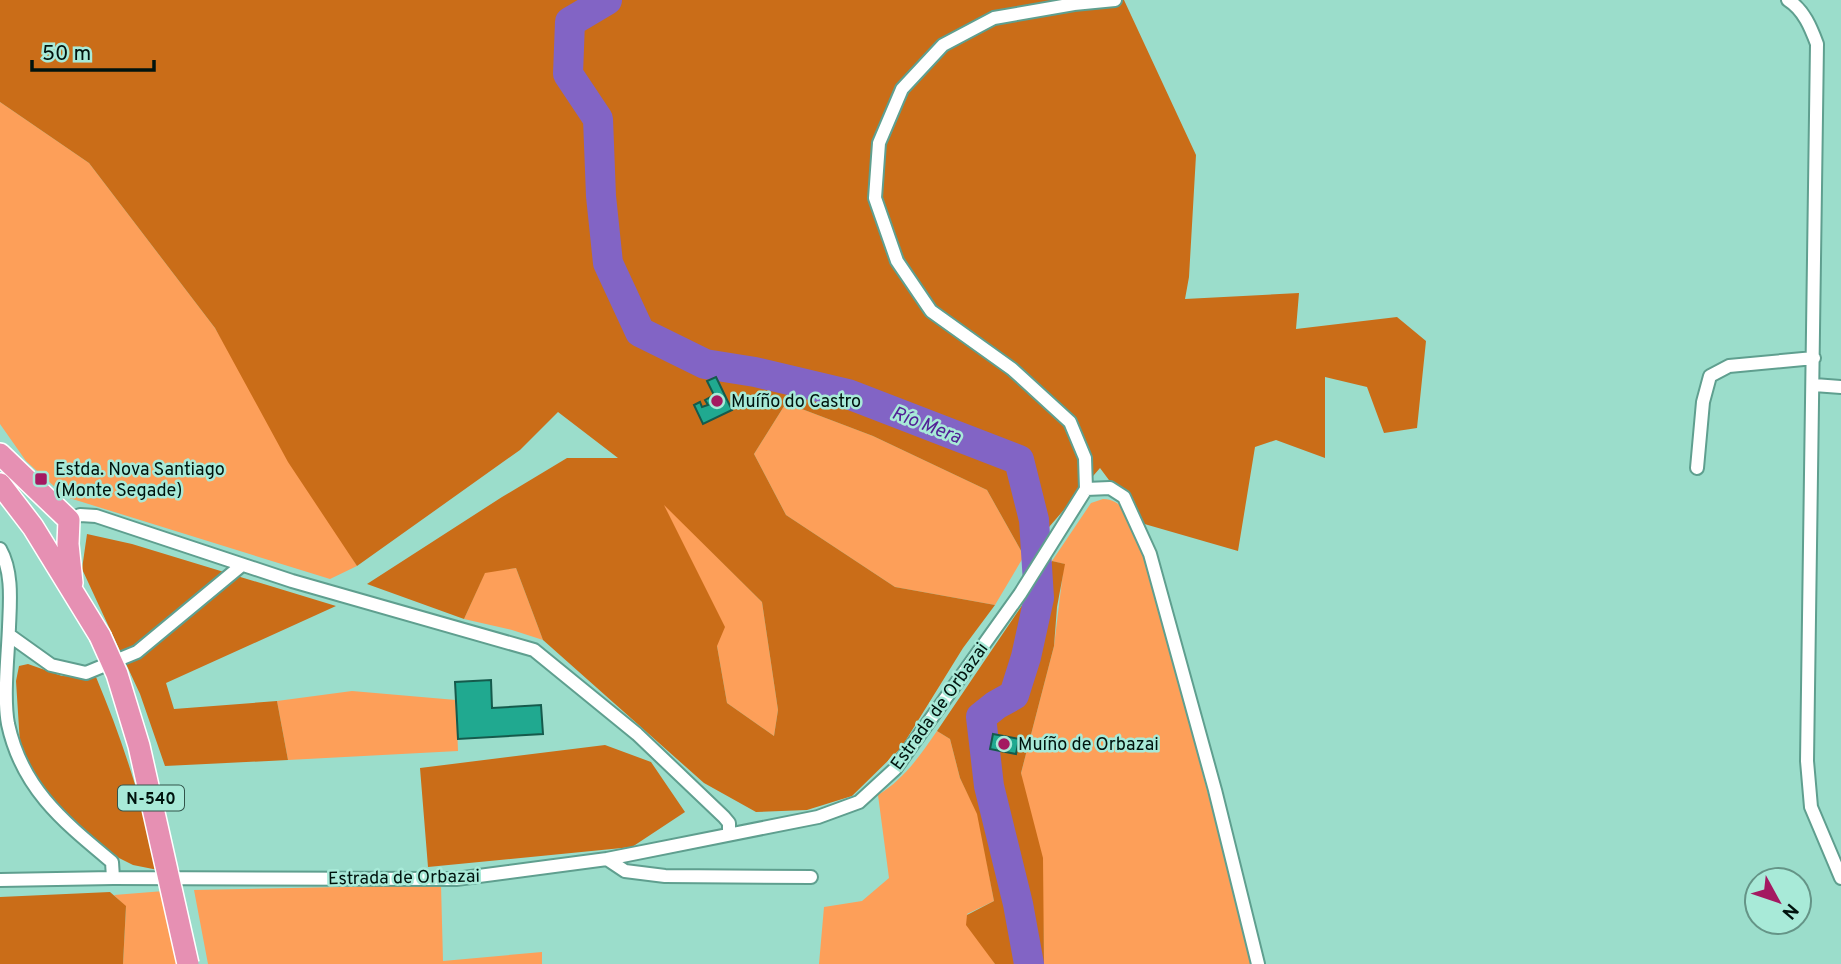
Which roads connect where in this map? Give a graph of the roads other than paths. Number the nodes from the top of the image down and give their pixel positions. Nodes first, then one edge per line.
1 (1115, 0) edge
2 (1788, 0) edge
3 (1075, 2) edge
4 (1814, 358) junction
5 (1814, 385) junction
6 (1841, 387) edge
7 (0, 454) edge
8 (1697, 468) dead end
9 (0, 484) edge
10 (1086, 489) junction
11 (69, 520) junction
12 (0, 549) edge
13 (242, 565) junction
14 (74, 590) junction
15 (9, 635) junction
16 (729, 834) junction
17 (607, 859) junction
18 (113, 877) junction
19 (811, 877) dead end
20 (1841, 878) edge
21 (0, 880) edge
22 (188, 964) edge
23 (1258, 964) edge

1 - 3 street
2 - 4 street
3 - 10 street
4 - 5 street
4 - 8 street
5 - 6 street
5 - 20 street
7 - 11 highway
9 - 14 highway, N-540
10 - 16 street, Estrada de Orbazai
10 - 23 street
11 - 13 street
11 - 14 highway
12 - 15 street
13 - 15 street
13 - 16 street
14 - 22 highway, N-540, bridge
15 - 18 street
16 - 17 street, Estrada de Orbazai
17 - 18 street, Estrada de Orbazai
17 - 19 street
18 - 21 street, Estrada de Orbazai

